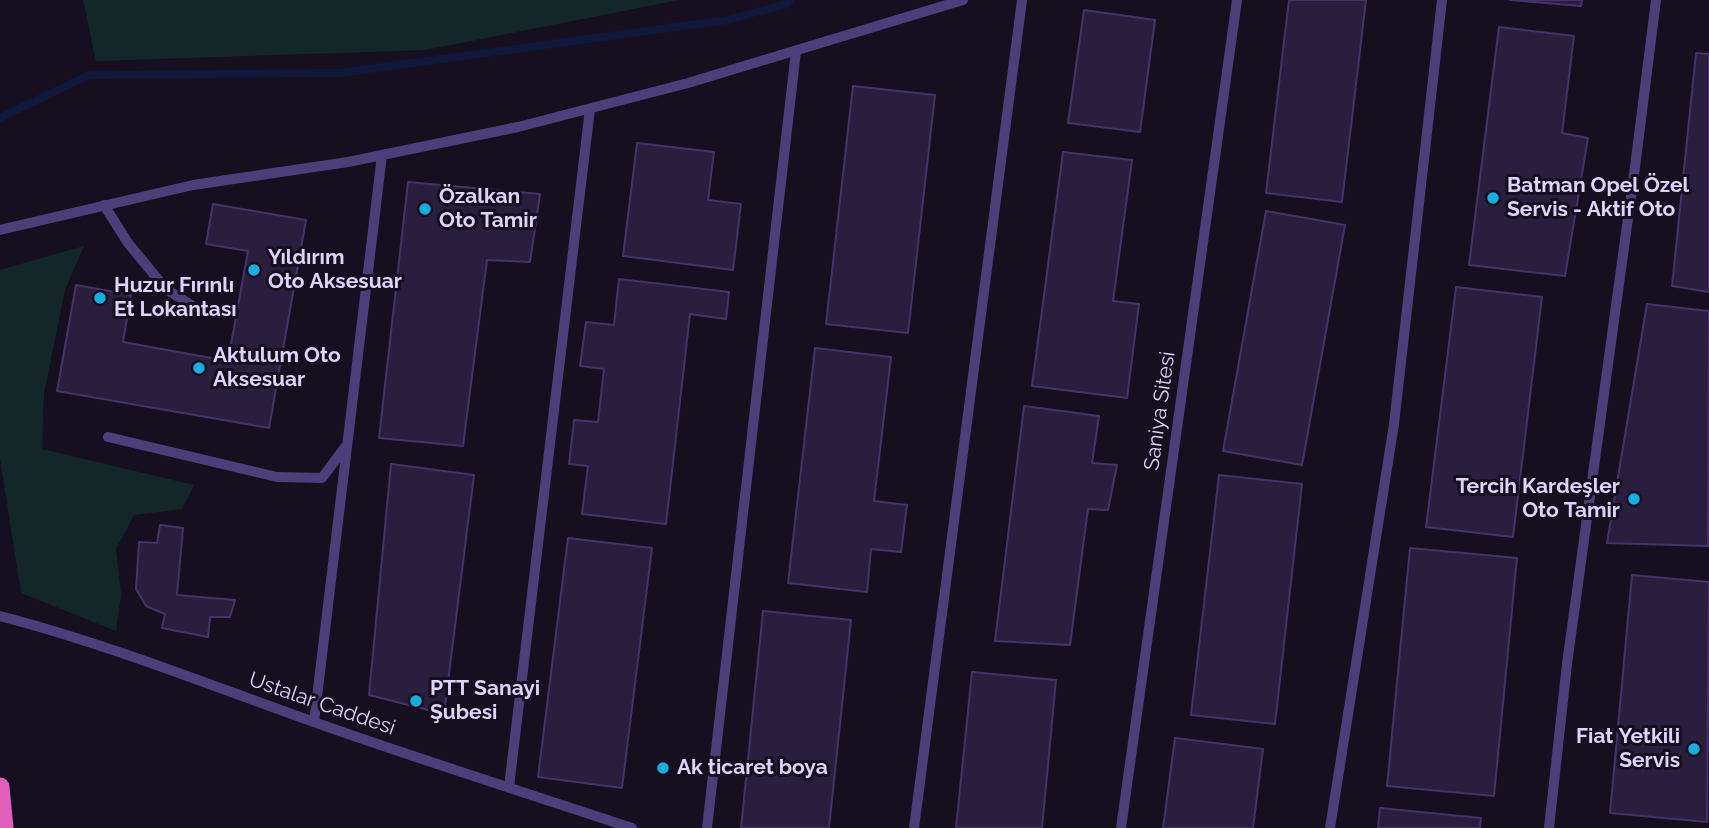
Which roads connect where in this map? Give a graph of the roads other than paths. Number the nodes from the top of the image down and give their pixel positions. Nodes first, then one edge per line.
1 (963, 0) edge
2 (1022, 0) edge
3 (1237, 0) edge
4 (1442, 0) edge
5 (1656, 0) edge
6 (796, 51) junction
7 (590, 109) junction
8 (382, 155) junction
9 (104, 205) junction
10 (0, 230) edge
11 (199, 310) dead end
12 (108, 437) dead end
13 (347, 444) junction
14 (0, 616) edge
15 (314, 722) junction
16 (0, 787) edge
17 (509, 787) junction
18 (4, 828) edge
19 (632, 828) edge
20 (707, 828) edge
21 (914, 828) edge
22 (1121, 828) edge
23 (1330, 828) edge
24 (1549, 828) edge

1 - 6 lane
2 - 21 lane
3 - 22 lane, Saniya Sitesi
4 - 23 lane
5 - 24 lane
6 - 7 lane
6 - 20 lane
7 - 8 lane
7 - 17 lane
8 - 9 lane
8 - 13 lane
9 - 10 lane
9 - 11 lane
12 - 13 lane
13 - 15 lane
14 - 15 lane, Ustalar Caddesi
15 - 17 lane, Ustalar Caddesi
16 - 18 highway
17 - 19 lane, Ustalar Caddesi

